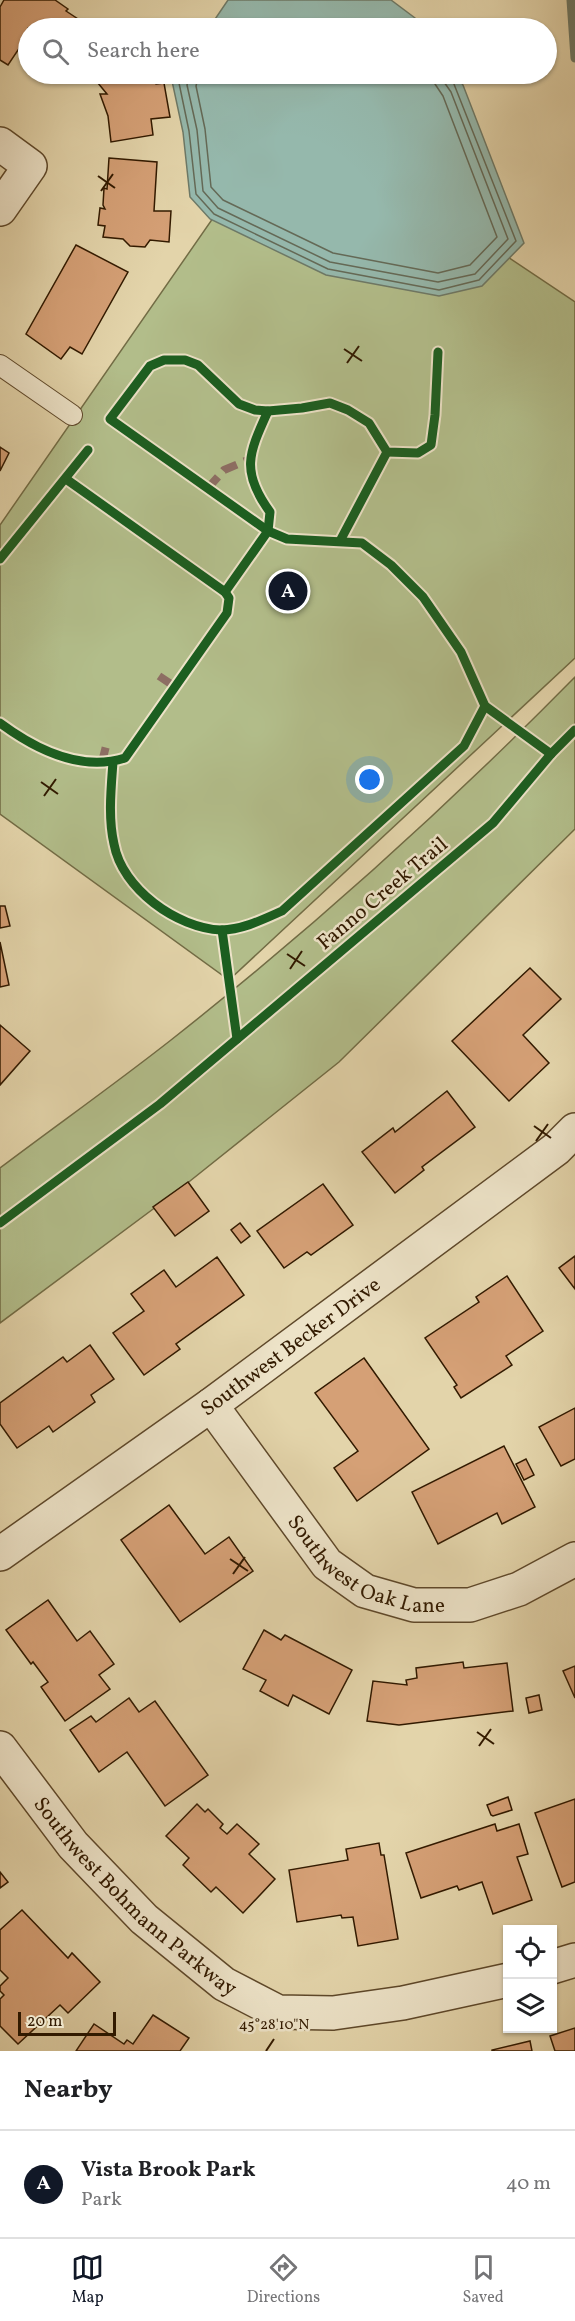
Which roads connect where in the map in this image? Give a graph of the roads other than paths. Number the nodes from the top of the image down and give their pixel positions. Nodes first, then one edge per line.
1 (0, 144) edge
2 (0, 209) edge
3 (0, 365) edge
4 (72, 415) dead end
5 (575, 1130) edge
6 (212, 1405) junction
7 (0, 1554) edge
8 (575, 1560) edge
9 (0, 1748) edge
10 (575, 1960) edge
11 (557, 1965) edge
12 (503, 1981) edge

1 - 2 street
3 - 4 lane
5 - 6 street, Southwest Becker Drive
6 - 7 street, Southwest Becker Drive
6 - 8 street, Southwest Oak Lane
9 - 12 street, Southwest Bohmann Parkway
10 - 11 street

